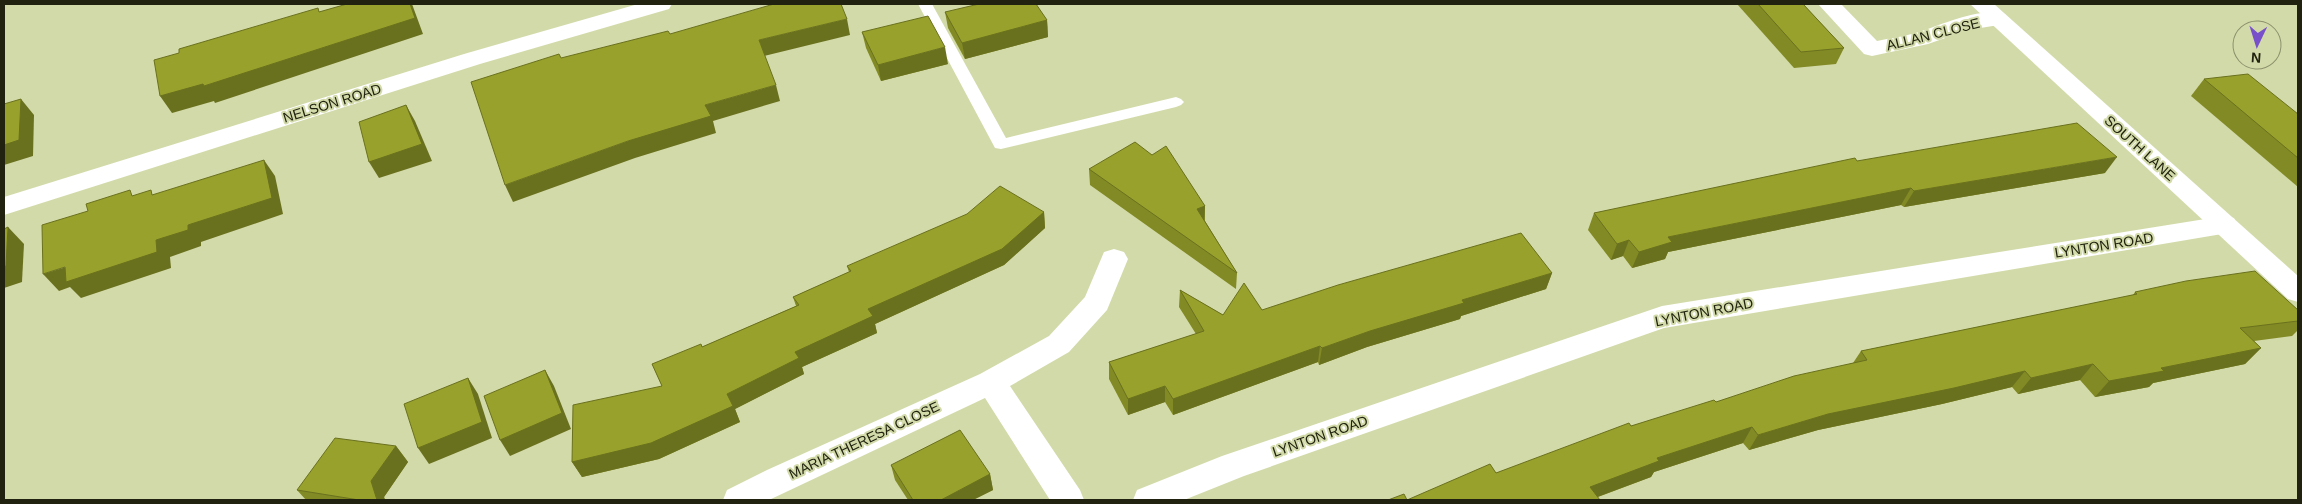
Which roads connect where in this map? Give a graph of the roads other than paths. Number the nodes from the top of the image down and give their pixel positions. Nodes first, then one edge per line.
1 (662, 4) edge
2 (925, 4) edge
3 (1829, 4) edge
4 (1989, 11) edge
5 (1176, 102) dead end
6 (4, 206) edge
7 (2224, 225) junction
8 (1114, 259) dead end
9 (2298, 292) edge
10 (991, 382) junction
11 (739, 500) edge
12 (1068, 500) edge
13 (1149, 500) edge

1 - 6 street, NELSON ROAD
2 - 5 lane
3 - 4 street, ALLAN CLOSE
4 - 7 street, SOUTH LANE
7 - 9 street, SOUTH LANE
7 - 13 street, LYNTON ROAD
8 - 10 street, MARIA THERESA CLOSE
10 - 11 street, MARIA THERESA CLOSE
10 - 12 street

